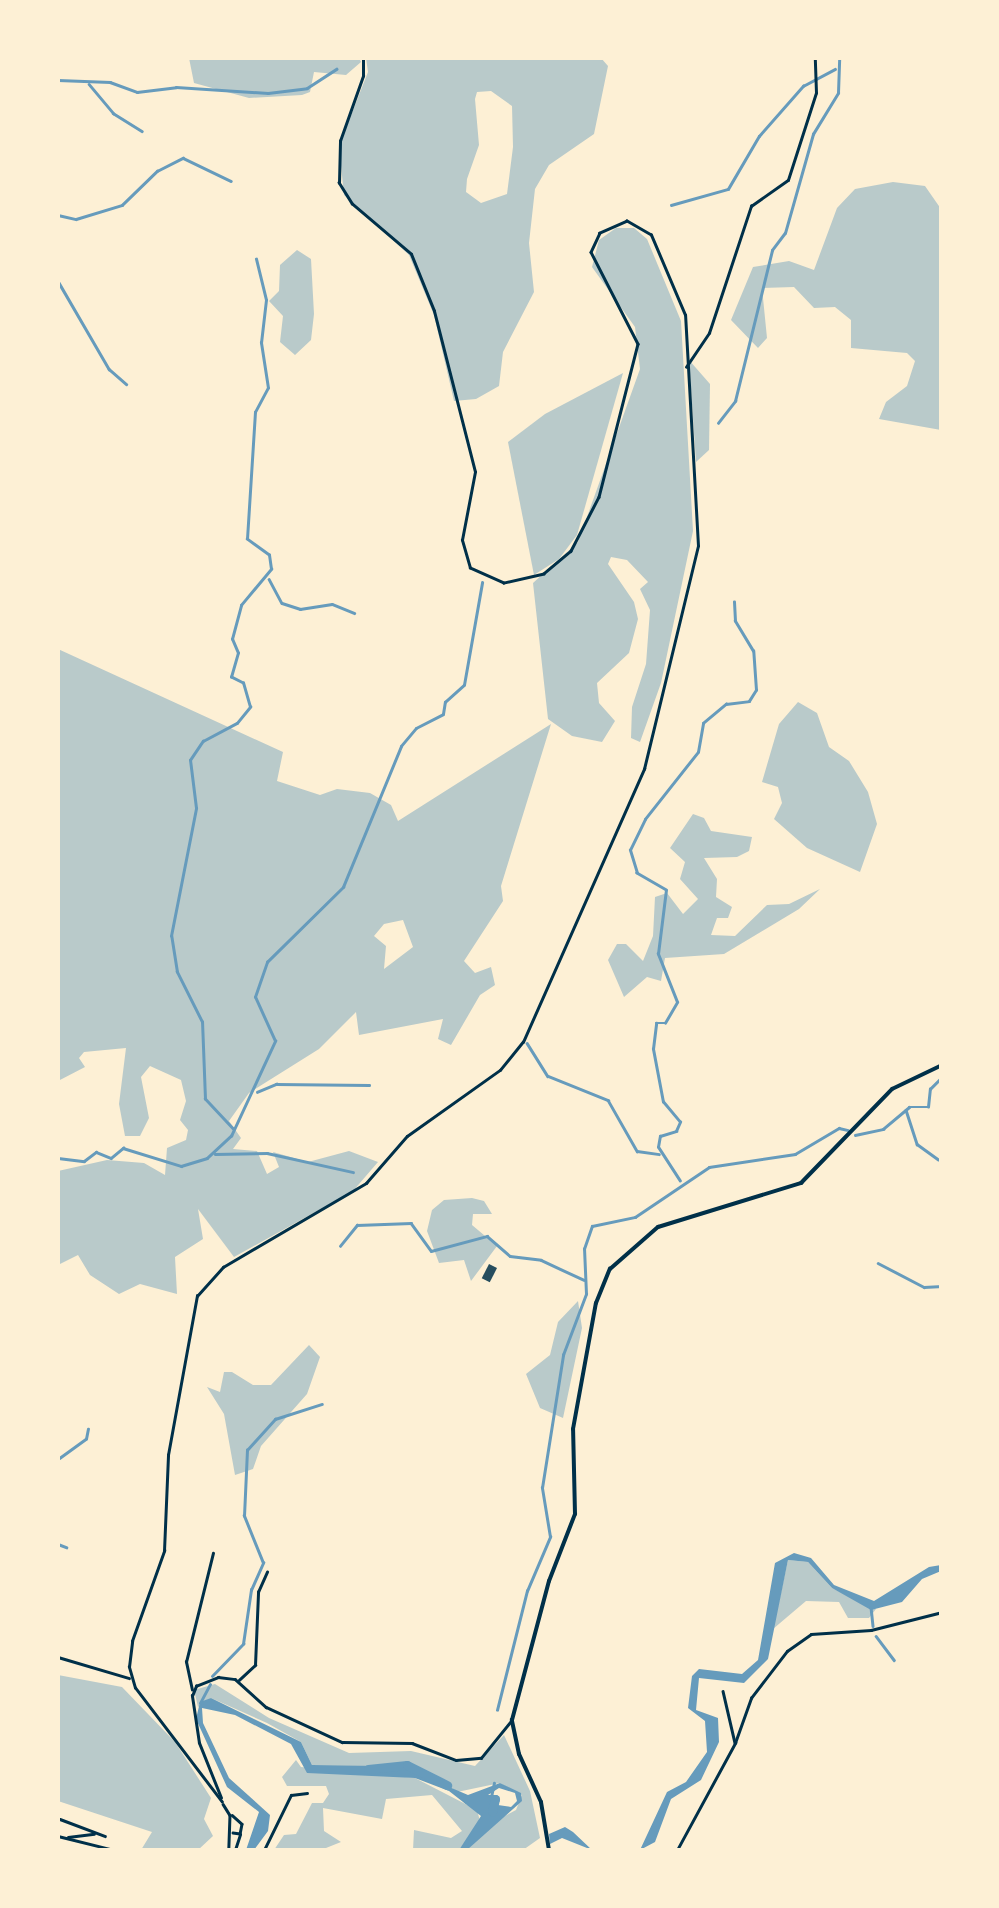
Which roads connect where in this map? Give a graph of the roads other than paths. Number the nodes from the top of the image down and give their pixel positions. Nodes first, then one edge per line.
1 (363, 58) edge
2 (815, 58) edge
3 (686, 367) junction
4 (942, 1065) edge
5 (214, 1553) dead end
6 (267, 1572) dead end
7 (942, 1612) edge
8 (58, 1657) edge
9 (131, 1678) junction
10 (238, 1681) junction
11 (192, 1690) junction
12 (723, 1690) dead end
13 (512, 1720) junction
14 (735, 1743) junction
15 (307, 1793) dead end
16 (222, 1802) junction
17 (230, 1815) junction
18 (60, 1818) edge
19 (232, 1833) junction
20 (96, 1834) junction
21 (240, 1834) junction
22 (58, 1836) edge
23 (105, 1836) dead end
24 (64, 1837) junction
25 (114, 1850) edge
26 (232, 1850) edge
27 (264, 1850) edge
28 (549, 1850) edge
29 (677, 1850) edge

1 - 3 street
2 - 3 street
3 - 9 street
4 - 13 main road
5 - 11 street
6 - 10 street
7 - 14 street
8 - 9 street
9 - 16 street
10 - 11 street
10 - 13 street
11 - 16 street
12 - 14 street
13 - 28 main road
14 - 29 street
15 - 27 street
16 - 17 street
17 - 19 street
17 - 21 street
18 - 20 street
19 - 21 street
19 - 26 street
20 - 23 street
20 - 24 street
21 - 26 street
22 - 24 street
24 - 25 street

